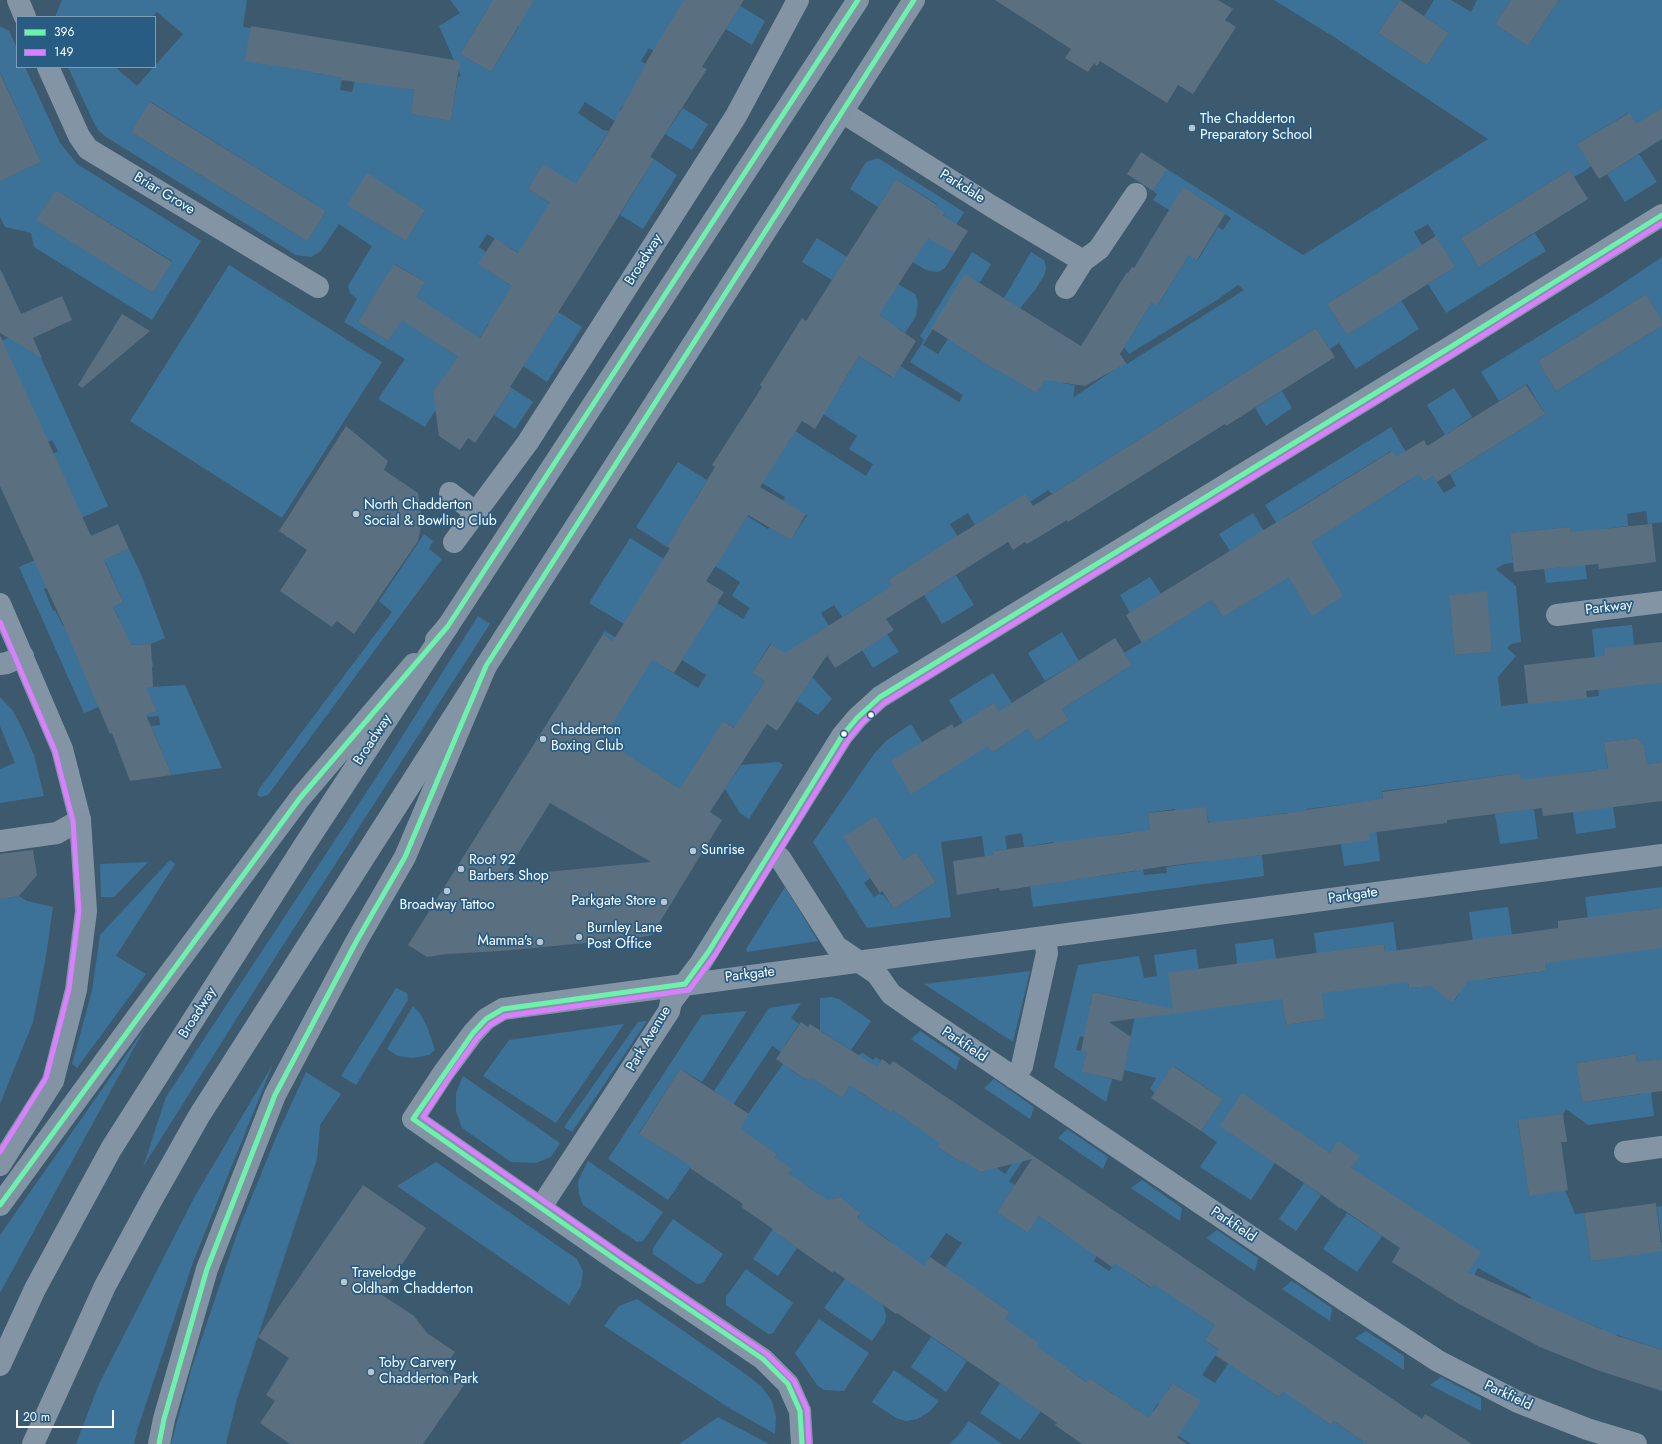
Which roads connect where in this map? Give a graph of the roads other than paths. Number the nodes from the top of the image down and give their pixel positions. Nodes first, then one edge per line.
1 (18, 0) edge
2 (798, 0) edge
3 (858, 0) edge
4 (914, 0) edge
5 (25, 16) edge
6 (48, 68) edge
7 (842, 112) junction
8 (1136, 194) dead end
9 (1662, 215) edge
10 (1083, 261) junction
11 (318, 287) dead end
12 (1066, 288) dead end
13 (450, 493) dead end
14 (475, 512) junction
15 (454, 542) dead end
16 (1662, 602) edge
17 (0, 604) edge
18 (1557, 615) dead end
19 (448, 626) junction
20 (23, 656) junction
21 (0, 664) edge
22 (486, 666) junction
23 (80, 820) junction
24 (0, 841) edge
25 (771, 852) junction
26 (1662, 855) edge
27 (1045, 937) junction
28 (858, 961) junction
29 (685, 984) junction
30 (1014, 1078) junction
31 (1662, 1147) edge
32 (1625, 1152) dead end
33 (0, 1165) edge
34 (0, 1205) edge
35 (541, 1207) junction
36 (0, 1365) edge
37 (33, 1444) edge
38 (159, 1444) edge
39 (802, 1444) edge
40 (1636, 1444) edge

1 - 5 main road
2 - 14 main road, Broadway
3 - 19 highway, Broadway
4 - 7 highway
6 - 11 main road, Briar Grove
7 - 10 main road, Parkdale
7 - 22 highway
8 - 10 main road
9 - 25 main road, Park Avenue
10 - 12 main road
13 - 14 main road
14 - 15 main road, Broadway
16 - 18 main road, Parkway
17 - 20 main road
19 - 34 highway
19 - 36 main road, Broadway
20 - 21 main road
20 - 23 main road
22 - 37 main road
22 - 38 highway
23 - 24 main road
23 - 33 highway
25 - 28 main road
25 - 29 main road, Park Avenue
26 - 27 main road, Parkgate
27 - 28 main road, Parkgate
27 - 30 main road
28 - 29 main road, Parkgate
28 - 30 main road, Parkfield
29 - 35 main road, Park Avenue
29 - 35 main road, Parkgate
30 - 40 main road, Parkfield
31 - 32 main road
35 - 39 main road

